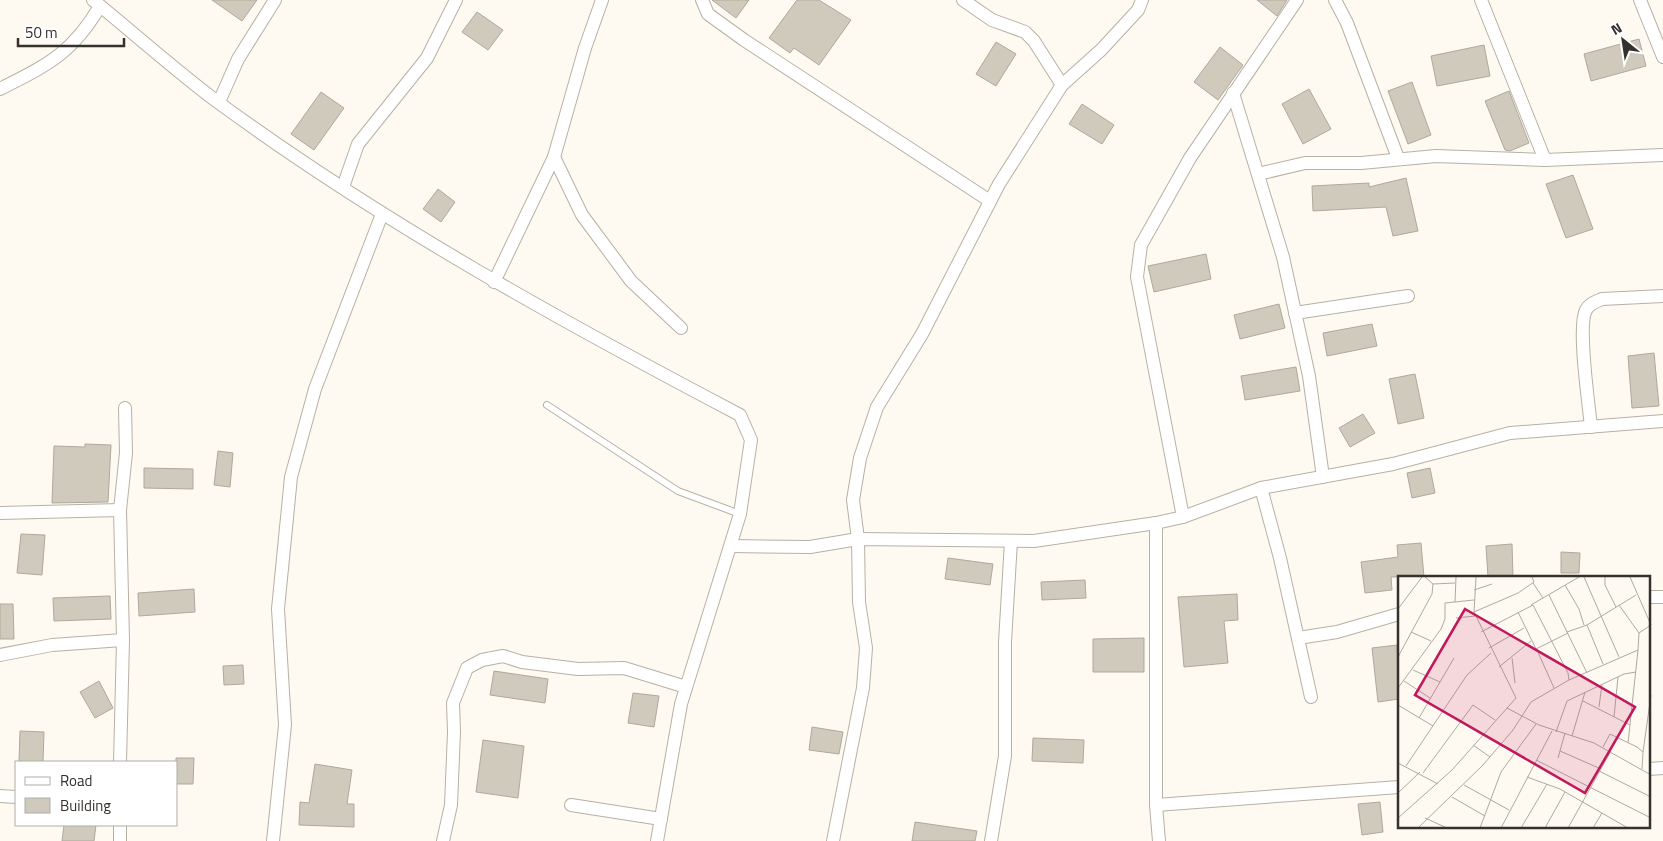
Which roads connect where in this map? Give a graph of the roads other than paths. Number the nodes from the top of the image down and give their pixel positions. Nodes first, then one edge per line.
1 (275, 0) edge
2 (456, 0) edge
3 (602, 0) edge
4 (702, 0) edge
5 (963, 0) edge
6 (1142, 0) edge
7 (1297, 0) edge
8 (1336, 0) edge
9 (1481, 0) edge
10 (1640, 0) edge
11 (96, 3) edge
12 (1663, 57) edge
13 (1062, 85) junction
14 (0, 89) edge
15 (1233, 94) junction
16 (219, 102) junction
17 (1663, 155) edge
18 (554, 157) junction
19 (1398, 158) junction
20 (1545, 160) junction
21 (1258, 174) junction
22 (343, 187) junction
23 (990, 201) junction
24 (382, 214) junction
25 (494, 282) junction
26 (1408, 296) dead end
27 (1663, 296) edge
28 (1295, 312) junction
29 (681, 328) dead end
30 (547, 405) dead end
31 (125, 408) dead end
32 (1663, 421) edge
33 (1591, 427) junction
34 (1323, 477) junction
35 (1261, 488) junction
36 (120, 510) junction
37 (0, 513) edge
38 (740, 514) junction
39 (1184, 516) junction
40 (1156, 523) junction
41 (858, 539) junction
42 (1011, 541) junction
43 (730, 546) junction
44 (1650, 597) edge
45 (1663, 597) edge
46 (1398, 614) edge
47 (1298, 638) junction
48 (123, 640) junction
49 (0, 656) edge
50 (686, 687) junction
51 (1311, 697) dead end
52 (120, 761) edge
53 (1663, 768) edge
54 (1650, 769) edge
55 (1398, 787) edge
56 (0, 796) edge
57 (15, 797) edge
58 (571, 805) dead end
59 (1156, 805) junction
60 (661, 819) junction
61 (120, 826) edge
62 (120, 841) edge
63 (272, 841) edge
64 (443, 841) edge
65 (657, 841) edge
66 (833, 841) edge
67 (991, 841) edge
68 (1159, 841) edge

1 - 16 street
2 - 22 street
3 - 18 street
4 - 23 street
5 - 13 street
6 - 13 street
7 - 15 street
8 - 19 street
9 - 20 street
10 - 12 street
11 - 14 street
11 - 16 street
13 - 23 street
15 - 21 street
15 - 39 street
16 - 22 street
17 - 20 street
18 - 25 street
18 - 29 street
19 - 20 street
19 - 21 street
21 - 28 street
22 - 24 street
23 - 41 street
24 - 25 street
24 - 63 street
25 - 38 street
26 - 28 street
27 - 33 street
28 - 34 street
30 - 38 lane
31 - 36 street
32 - 33 street
33 - 34 street
34 - 35 street
35 - 39 street
35 - 47 street
36 - 37 street
36 - 48 street
38 - 43 street
39 - 40 street
40 - 42 street
40 - 59 street
41 - 42 street
41 - 43 street
41 - 66 street
42 - 67 street
43 - 50 street
44 - 45 street
46 - 47 street
47 - 51 street
48 - 49 street
48 - 52 street
50 - 60 street
50 - 64 street
53 - 54 street
55 - 59 street
56 - 57 street
58 - 60 street
59 - 68 street
60 - 65 street
61 - 62 street

